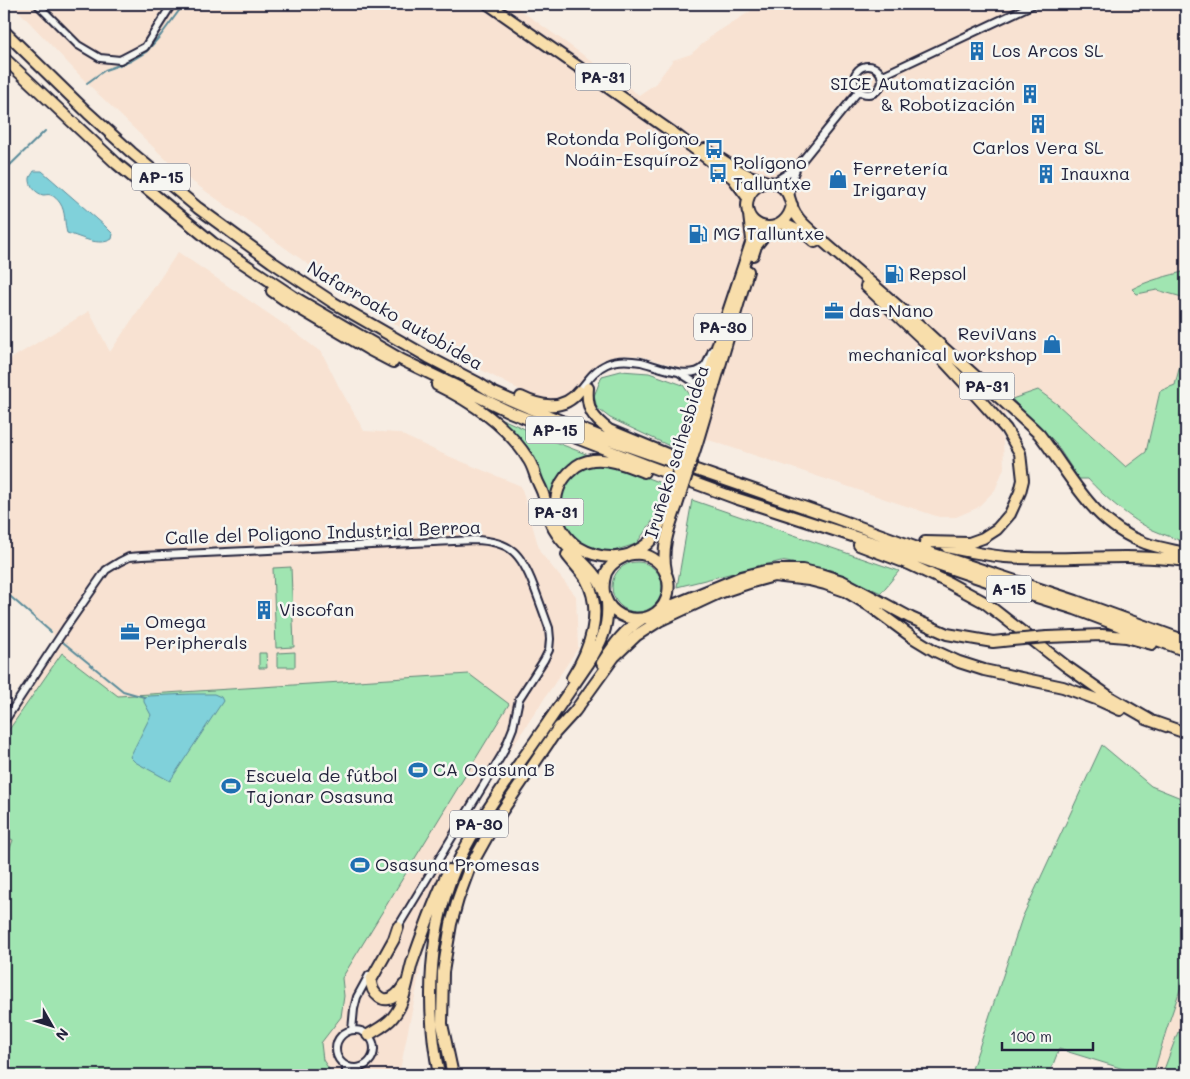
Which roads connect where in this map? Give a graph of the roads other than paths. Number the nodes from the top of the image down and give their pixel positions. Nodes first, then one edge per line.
1 (37, 4) edge
2 (172, 4) edge
3 (488, 4) edge
4 (500, 4) edge
5 (1034, 4) edge
6 (4, 31) edge
7 (4, 58) edge
8 (881, 76) junction
9 (860, 91) junction
10 (798, 167) junction
11 (770, 182) junction
12 (748, 198) junction
13 (791, 201) junction
14 (749, 214) junction
15 (782, 223) junction
16 (771, 227) junction
17 (214, 243) junction
18 (721, 333) junction
19 (677, 372) junction
20 (478, 382) junction
21 (581, 392) junction
22 (702, 400) junction
23 (693, 441) junction
24 (696, 471) junction
25 (536, 479) junction
26 (672, 504) junction
27 (835, 518) junction
28 (831, 529) junction
29 (925, 542) junction
30 (859, 545) junction
31 (1186, 553) edge
32 (624, 556) junction
33 (1186, 561) edge
34 (667, 576) junction
35 (603, 591) junction
36 (606, 601) junction
37 (872, 602) junction
38 (654, 614) junction
39 (644, 618) junction
40 (1186, 641) edge
41 (1186, 651) edge
42 (1150, 720) junction
43 (4, 722) edge
44 (555, 732) junction
45 (1186, 733) edge
46 (527, 753) junction
47 (510, 778) junction
48 (398, 927) junction
49 (412, 965) junction
50 (352, 1030) junction
51 (368, 1035) junction
52 (346, 1066) junction
53 (362, 1066) junction
54 (346, 1075) edge
55 (360, 1075) edge
56 (439, 1075) edge
57 (453, 1075) edge

1 - 2 street
3 - 12 highway, PA-31
4 - 11 highway, PA-31
5 - 8 street
6 - 20 highway, Nafarroako autobidea / AP-15
7 - 17 highway, Nafarroako autobidea / AP-15
8 - 9 street
8 - 9 street
9 - 10 street
10 - 11 street
10 - 13 street
11 - 12 highway
11 - 13 highway, PA-31
12 - 14 highway
13 - 15 highway
13 - 31 highway, PA-31
14 - 16 highway
14 - 18 highway, Iruñeko saihesbidea / PA-30
15 - 16 highway
15 - 29 highway
16 - 23 highway, Iruñeko saihesbidea / PA-30
17 - 25 highway
17 - 28 highway, Nafarroako autobidea / AP-15
18 - 19 street
18 - 22 highway, Iruñeko saihesbidea / PA-30
19 - 21 street
19 - 22 street
20 - 21 highway
20 - 24 highway, Nafarroako autobidea / AP-15
21 - 24 highway
22 - 23 highway, Iruñeko saihesbidea / PA-30
23 - 26 highway, Iruñeko saihesbidea / PA-30, bridge
24 - 27 highway, Nafarroako autobidea / AP-15
25 - 35 highway
25 - 46 highway
26 - 32 highway, Iruñeko saihesbidea / PA-30
26 - 34 highway, Iruñeko saihesbidea / PA-30
27 - 29 highway
27 - 40 highway, A-15
28 - 30 highway
28 - 41 highway, A-15
29 - 33 highway
30 - 32 highway, PA-31
30 - 42 highway, PA-31
32 - 34 highway
32 - 35 highway, PA-30
34 - 38 highway, PA-30
35 - 36 highway, PA-30
36 - 39 highway, PA-30
36 - 46 highway, PA-30
37 - 38 highway
37 - 41 highway, bridge
37 - 42 highway
37 - 44 highway
38 - 39 highway, PA-30
39 - 44 highway, PA-30
42 - 45 highway, PA-31
43 - 48 street, Calle del Poligono Industrial Berroa
44 - 57 highway, PA-30
46 - 47 highway, PA-30
47 - 49 highway
47 - 56 highway, PA-30
48 - 49 highway
48 - 50 street, Calle del Poligono Industrial Berroa
49 - 51 highway
50 - 51 street
50 - 52 street
51 - 53 street
52 - 53 street
52 - 54 street
53 - 55 street

